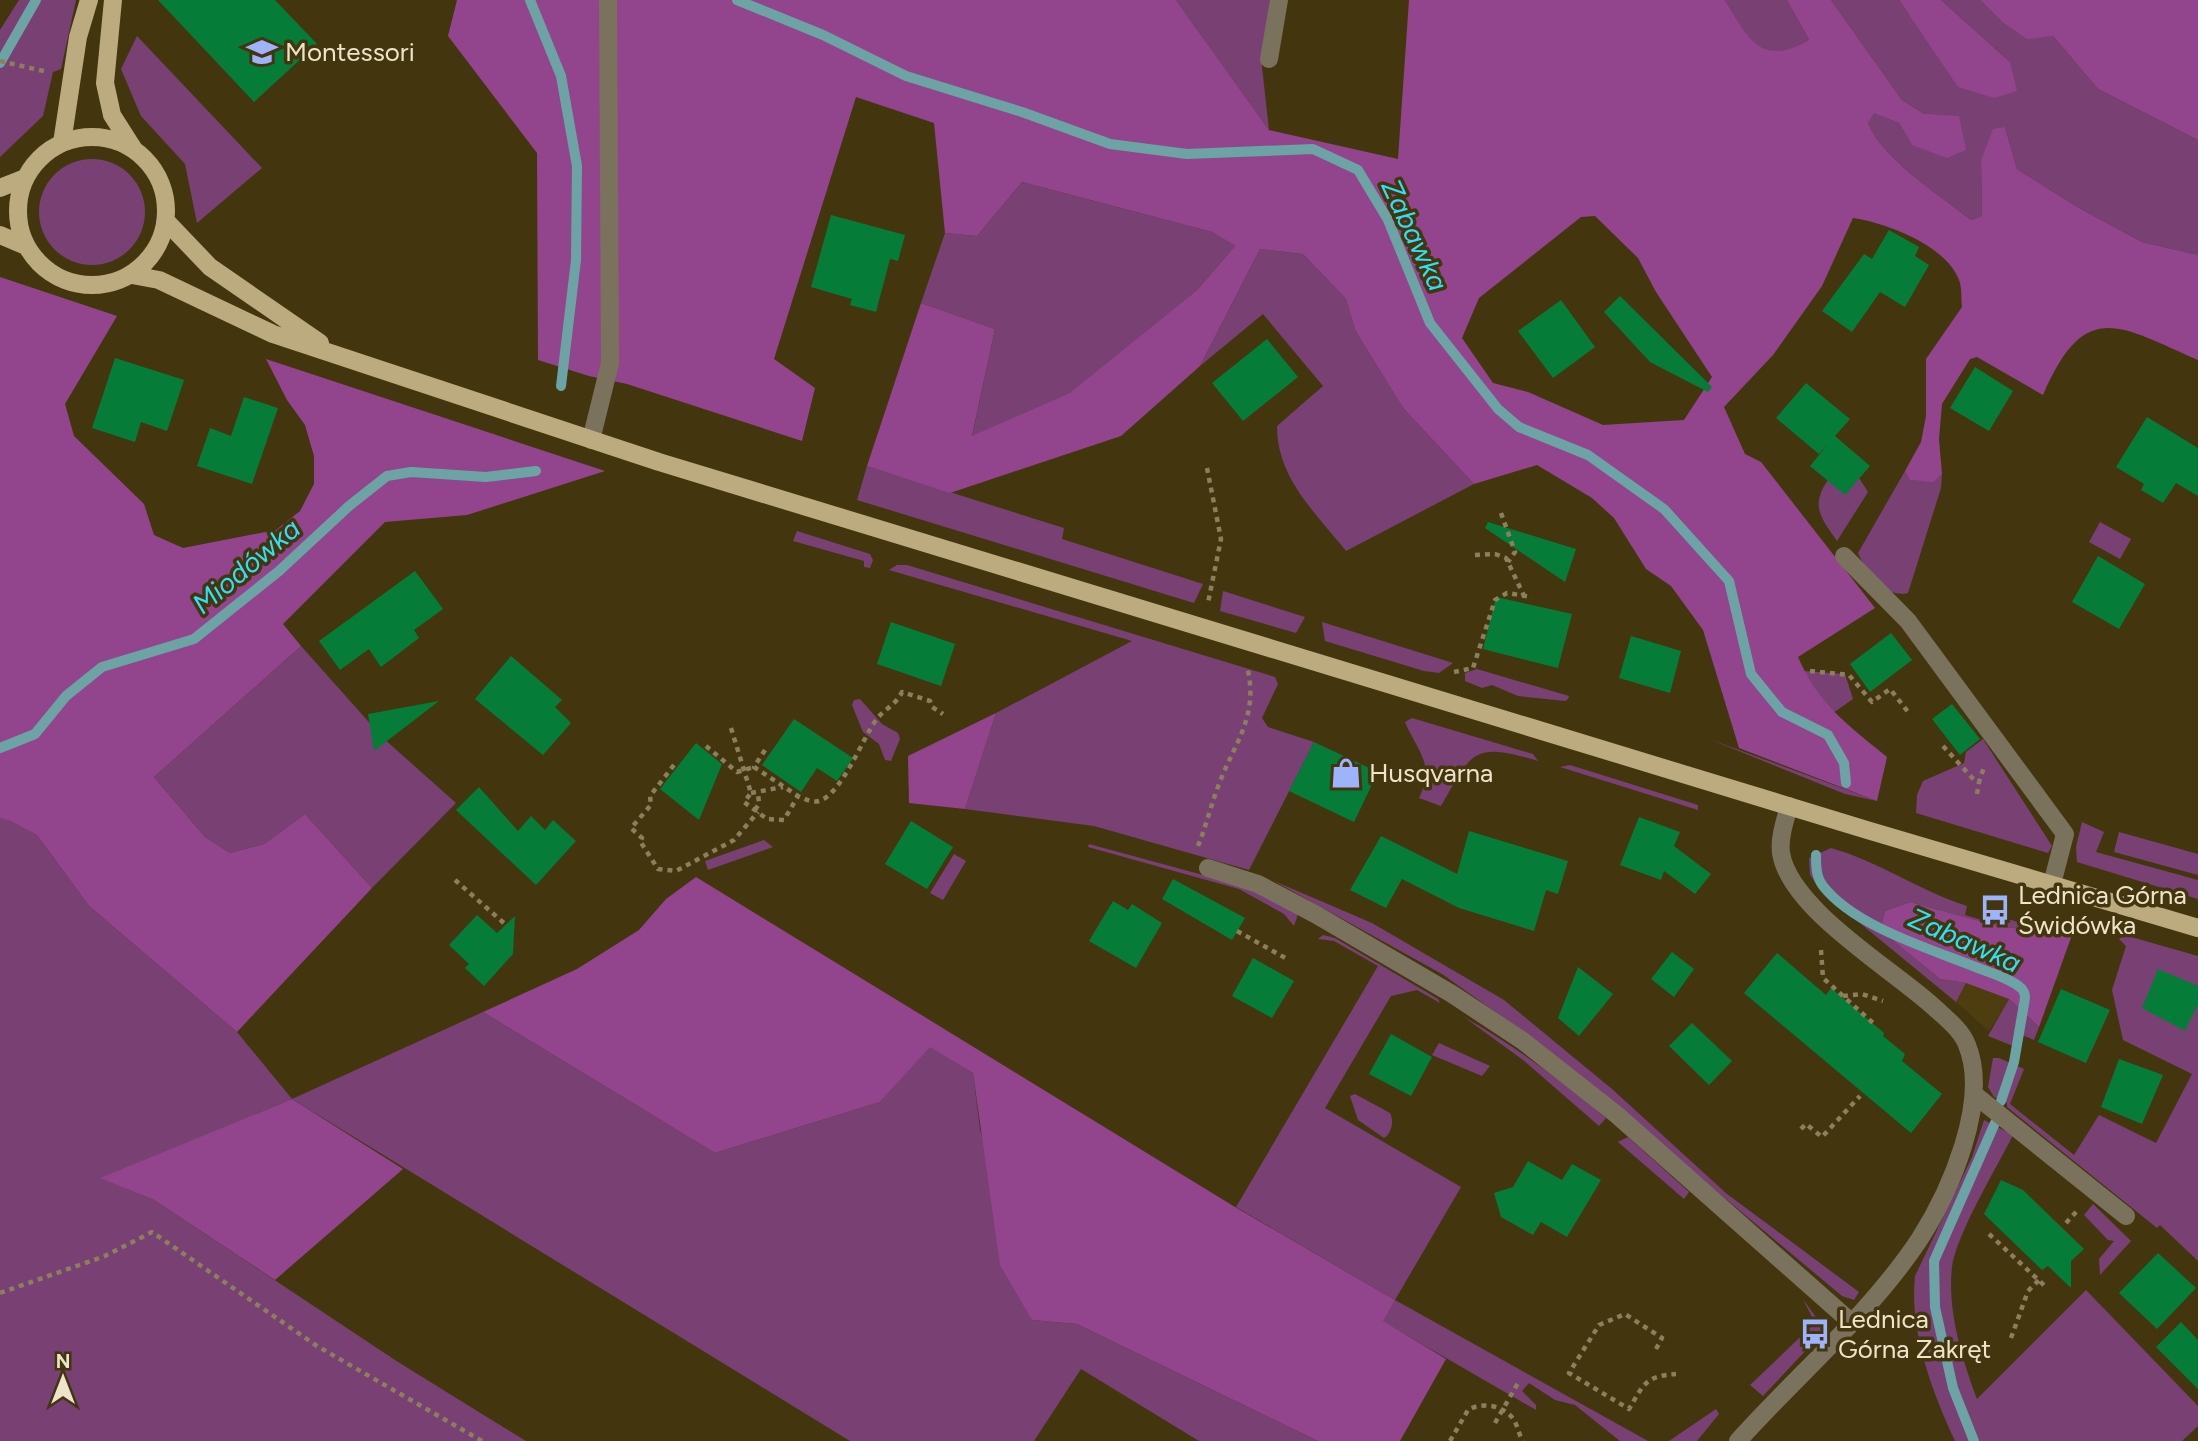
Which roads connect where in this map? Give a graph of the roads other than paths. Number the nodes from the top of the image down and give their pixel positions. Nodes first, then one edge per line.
1 (80, 0) edge
2 (89, 0) edge
3 (113, 0) edge
4 (608, 0) edge
5 (1279, 0) edge
6 (82, 25) junction
7 (1269, 59) dead end
8 (62, 143) junction
9 (135, 150) junction
10 (25, 178) junction
11 (0, 188) edge
12 (166, 221) junction
13 (0, 235) edge
14 (26, 246) junction
15 (132, 275) junction
16 (338, 354) junction
17 (591, 440) junction
18 (1844, 556) dead end
19 (1789, 806) junction
20 (1208, 868) road end
21 (2052, 884) junction
22 (2198, 928) edge
23 (1975, 1095) junction
24 (2126, 1216) dead end
25 (1851, 1322) junction
26 (1738, 1441) edge

1 - 6 street
2 - 6 main road
3 - 9 main road
4 - 17 street
5 - 7 street
6 - 8 main road
8 - 9 main road
8 - 10 main road
9 - 12 main road
10 - 11 main road
10 - 14 main road
12 - 15 main road
12 - 16 main road
13 - 14 main road
14 - 15 main road
15 - 16 main road
16 - 17 main road
17 - 19 main road
18 - 21 street
19 - 21 main road
19 - 23 street
20 - 25 street
21 - 22 main road
23 - 24 street
23 - 25 street
25 - 26 street

